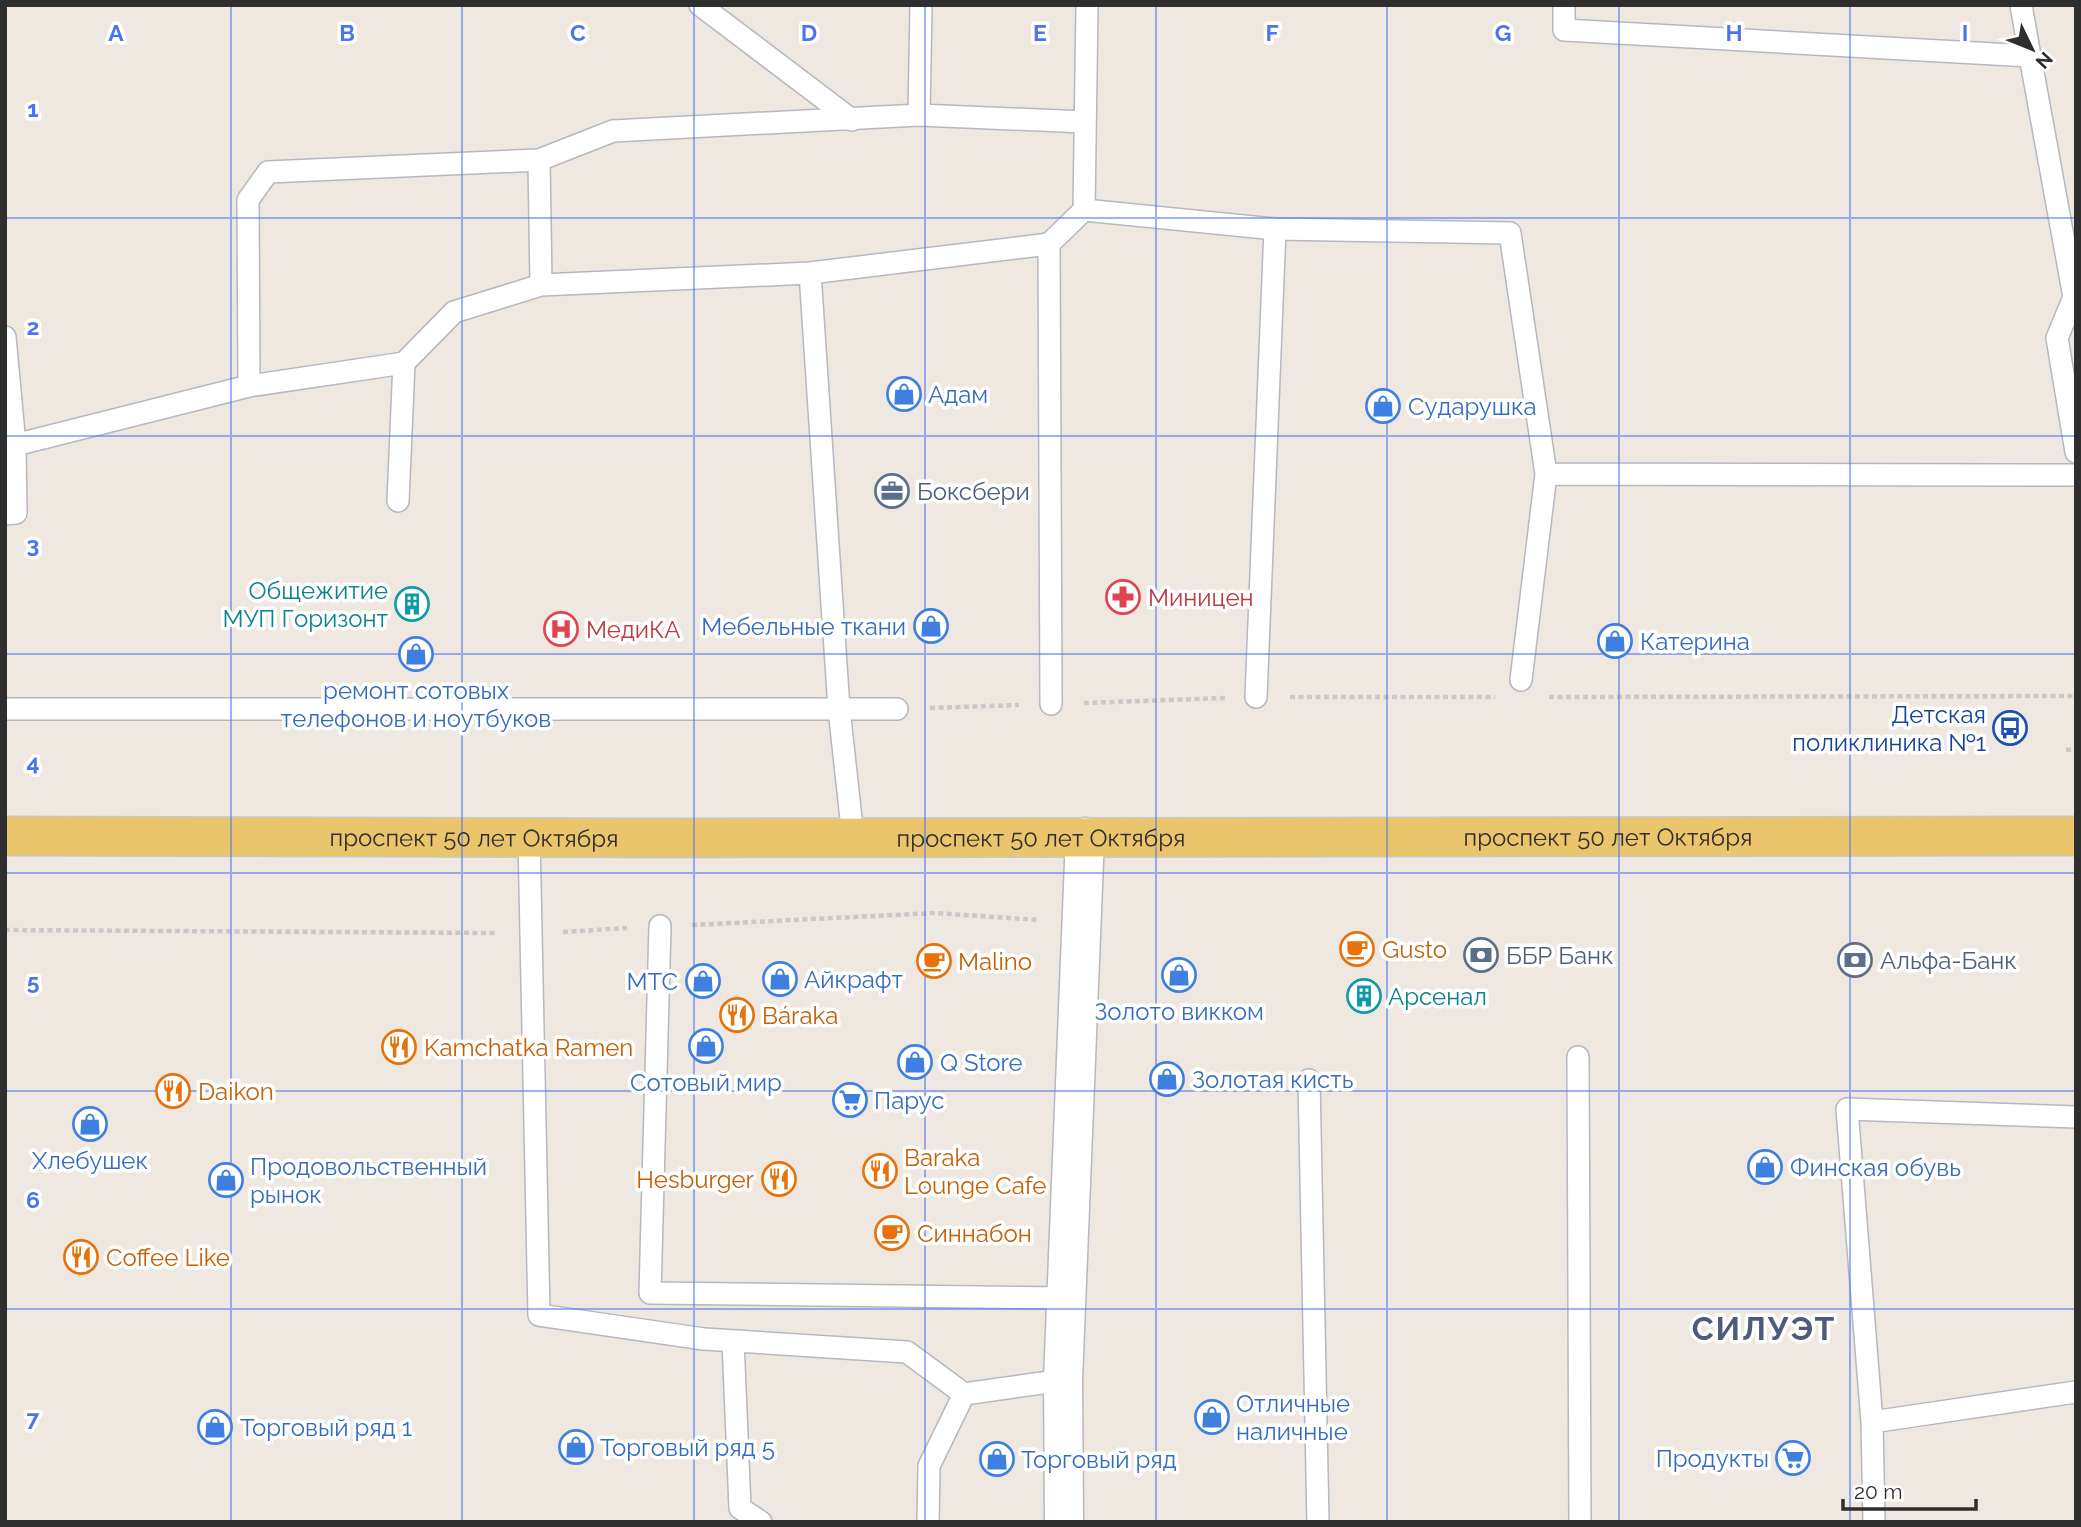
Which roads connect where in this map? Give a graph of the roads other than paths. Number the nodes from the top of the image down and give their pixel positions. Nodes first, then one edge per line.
1 (700, 5) edge
2 (921, 5) edge
3 (1087, 5) edge
4 (1564, 5) edge
5 (2021, 5) edge
6 (2030, 56) junction
7 (919, 115) junction
8 (852, 120) junction
9 (1085, 122) junction
10 (539, 160) junction
11 (1084, 210) junction
12 (1275, 229) junction
13 (1049, 244) junction
14 (810, 273) junction
15 (541, 285) junction
16 (5, 337) edge
17 (404, 363) junction
18 (249, 386) junction
19 (15, 445) junction
20 (2076, 452) edge
21 (1546, 474) junction
22 (2076, 475) edge
23 (398, 501) dead end
24 (5, 514) edge
25 (1521, 680) dead end
26 (1256, 697) road end
27 (1051, 704) road end
28 (5, 709) edge
29 (897, 709) road end
30 (5, 836) edge
31 (2076, 836) edge
32 (853, 837) junction
33 (1085, 837) junction
34 (529, 838) junction
35 (660, 926) dead end
36 (1578, 1057) dead end
37 (1309, 1080) dead end
38 (2076, 1117) edge
39 (1068, 1298) junction
40 (733, 1341) junction
41 (1063, 1380) junction
42 (2076, 1392) edge
43 (964, 1394) junction
44 (1872, 1422) junction
45 (761, 1522) edge
46 (928, 1522) edge
47 (1064, 1522) edge
48 (1318, 1522) edge
49 (1580, 1522) edge
50 (1874, 1522) edge

1 - 8 lane
2 - 7 lane
3 - 9 lane
4 - 6 lane
5 - 6 lane
6 - 20 lane
7 - 8 lane
7 - 9 lane
8 - 10 lane
9 - 11 lane
10 - 15 lane
10 - 18 lane
11 - 12 lane
11 - 13 lane
12 - 21 lane
12 - 26 lane
13 - 14 lane
13 - 27 lane
14 - 15 lane
14 - 32 lane
15 - 17 lane
16 - 19 lane
17 - 18 lane
17 - 23 lane
18 - 19 lane
19 - 24 lane
21 - 22 lane
21 - 25 lane
28 - 29 lane
30 - 34 main road, проспект 50 лет Октября
31 - 33 main road, проспект 50 лет Октября
32 - 33 main road, проспект 50 лет Октября
32 - 34 main road, проспект 50 лет Октября
33 - 39 street
34 - 40 lane
35 - 39 lane
36 - 49 lane
37 - 48 lane
38 - 44 lane
39 - 41 street
40 - 43 lane
40 - 45 lane
41 - 43 lane
41 - 47 street
42 - 44 lane
43 - 46 lane
44 - 50 lane

